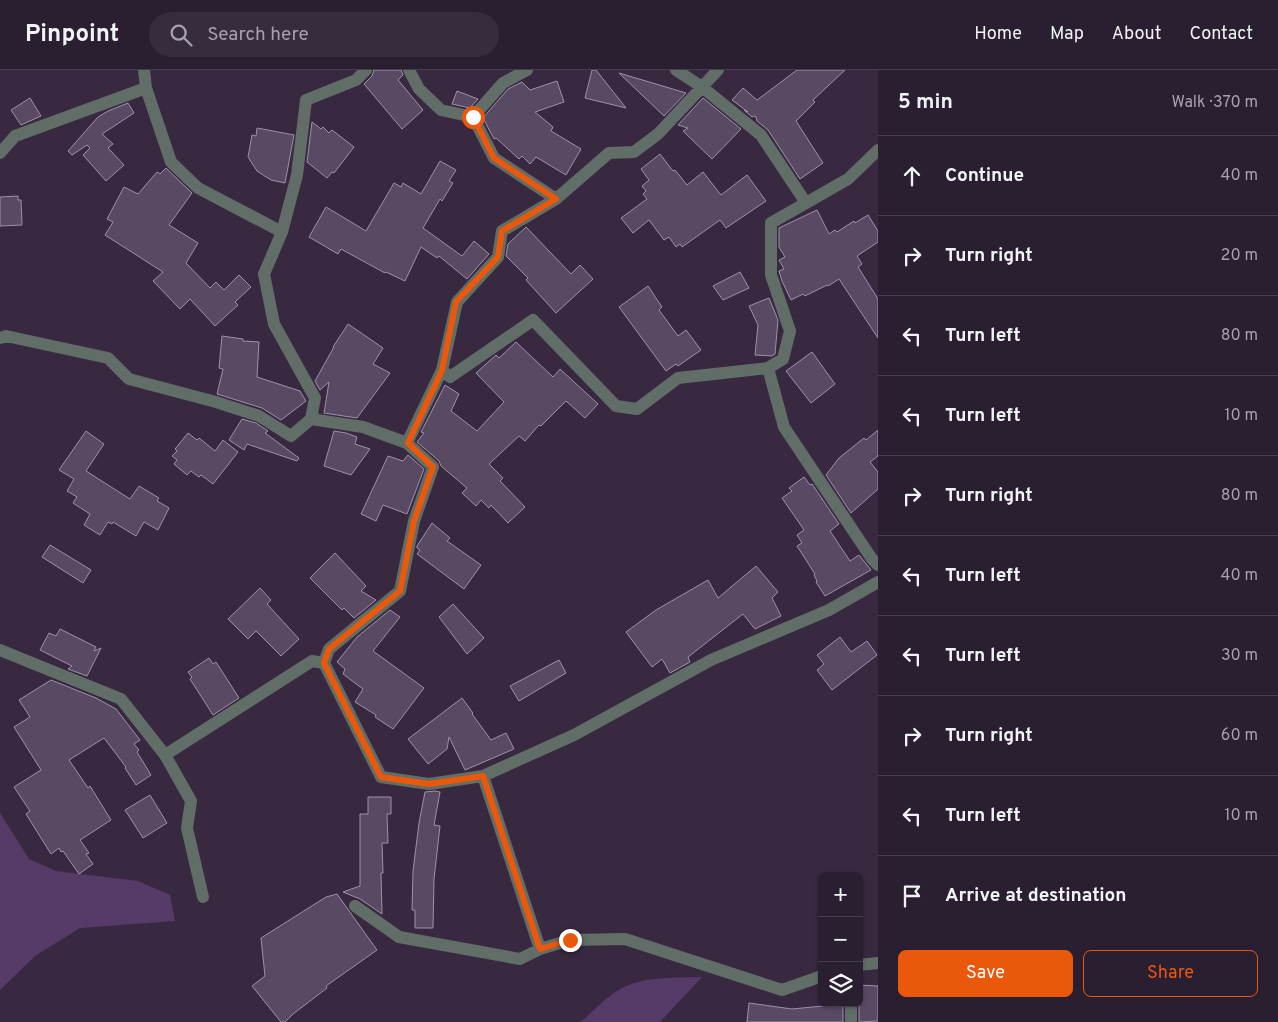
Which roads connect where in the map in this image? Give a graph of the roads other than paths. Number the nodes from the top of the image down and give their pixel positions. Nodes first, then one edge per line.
1 (144, 70) edge
2 (366, 70) edge
3 (409, 70) edge
4 (527, 70) edge
5 (676, 70) edge
6 (718, 70) edge
7 (702, 87) junction
8 (146, 88) junction
9 (473, 117) junction
10 (878, 150) edge
11 (0, 153) edge
12 (556, 199) junction
13 (806, 203) junction
14 (282, 232) junction
15 (0, 338) edge
16 (768, 368) junction
17 (442, 370) junction
18 (310, 419) junction
19 (408, 443) junction
20 (878, 565) edge
21 (878, 582) edge
22 (0, 650) edge
23 (324, 663) junction
24 (165, 755) junction
25 (483, 776) junction
26 (203, 897) dead end
27 (355, 906) dead end
28 (540, 949) junction
29 (878, 963) edge
30 (863, 965) edge
31 (818, 977) edge
32 (851, 1007) edge
33 (851, 1022) edge

1 - 8 street
2 - 14 street
3 - 9 street
4 - 9 street
5 - 7 street
6 - 7 street
7 - 12 street
7 - 13 street
8 - 11 street
8 - 14 street
9 - 12 street
10 - 13 street
12 - 17 street
13 - 16 street
14 - 18 street
15 - 18 street
16 - 17 street
16 - 20 street
17 - 19 street
18 - 19 street
19 - 23 street
21 - 25 street
22 - 24 street
23 - 24 street
23 - 25 street
24 - 26 street
25 - 28 street
27 - 28 street
28 - 31 street
29 - 30 street
32 - 33 street

